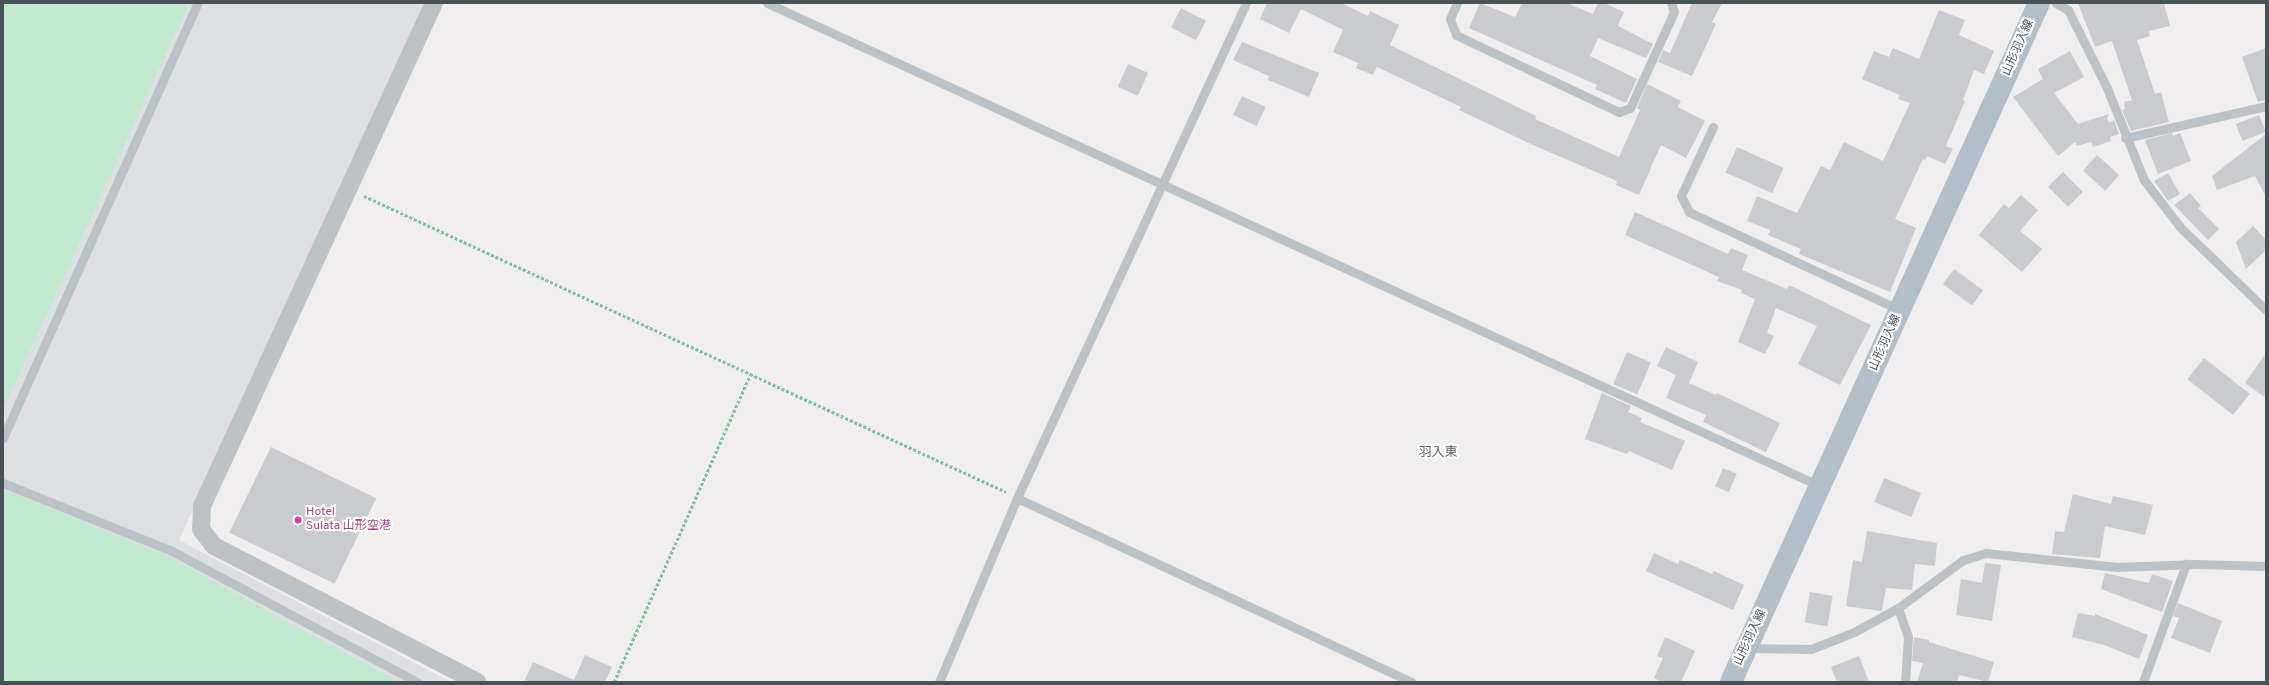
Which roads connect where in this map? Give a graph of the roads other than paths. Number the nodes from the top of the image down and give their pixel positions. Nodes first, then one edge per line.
1 (198, 3) edge
2 (434, 3) edge
3 (767, 3) edge
4 (1246, 3) edge
5 (1457, 3) edge
6 (1671, 3) edge
7 (2039, 3) edge
8 (2056, 3) edge
9 (2266, 106) edge
10 (1713, 127) dead end
11 (2125, 138) junction
12 (1162, 183) junction
13 (1900, 310) junction
14 (2266, 310) edge
15 (3, 438) edge
16 (3, 483) edge
17 (1821, 486) junction
18 (1017, 498) junction
19 (2186, 564) junction
20 (2266, 566) edge
21 (1898, 608) junction
22 (1746, 648) junction
23 (417, 682) edge
24 (477, 682) edge
25 (939, 682) edge
26 (1411, 682) edge
27 (1731, 682) edge
28 (1905, 682) edge
29 (2143, 682) edge

1 - 15 lane
2 - 24 street
3 - 12 lane
4 - 12 lane
5 - 6 lane
7 - 13 main road, 山形羽入線
8 - 11 lane
9 - 11 lane
10 - 13 lane
11 - 14 lane
12 - 17 lane
12 - 18 lane
13 - 17 main road, 山形羽入線
16 - 23 lane
17 - 22 main road, 山形羽入線
18 - 25 lane
18 - 26 lane
19 - 20 lane
19 - 21 lane
19 - 29 lane
21 - 22 lane
21 - 28 lane
22 - 27 main road, 山形羽入線

